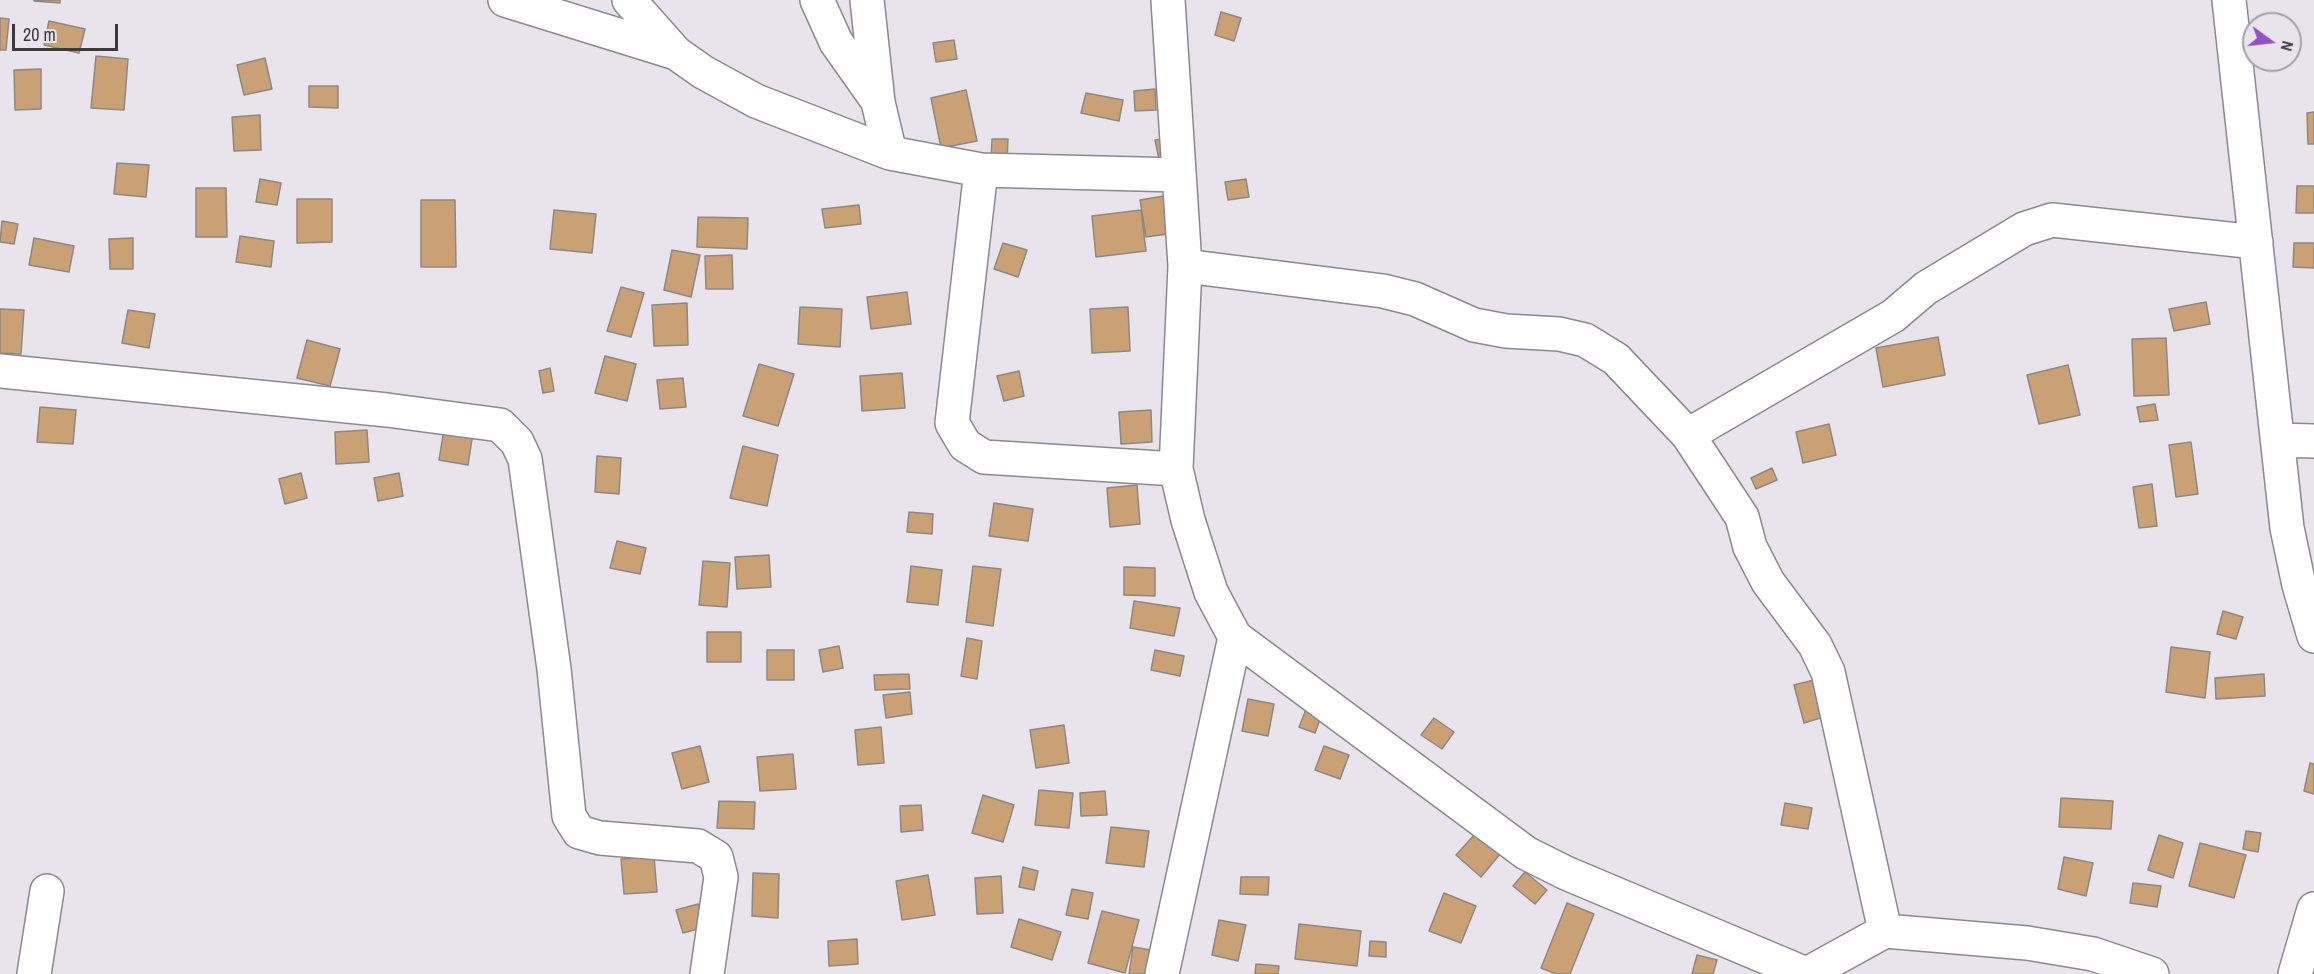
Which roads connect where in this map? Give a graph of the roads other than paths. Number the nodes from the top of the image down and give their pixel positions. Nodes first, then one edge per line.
1 (505, 0) edge
2 (629, 0) edge
3 (817, 0) edge
4 (867, 0) edge
5 (1168, 0) edge
6 (2229, 0) edge
7 (676, 53) junction
8 (878, 102) junction
9 (890, 153) junction
10 (981, 170) junction
11 (1179, 175) junction
12 (2256, 242) junction
13 (1185, 266) junction
14 (0, 371) edge
15 (1688, 435) junction
16 (2278, 440) junction
17 (2314, 441) edge
18 (1176, 469) junction
19 (2314, 636) edge
20 (1235, 638) junction
21 (46, 891) dead end
22 (2314, 909) edge
23 (1885, 931) junction
24 (1794, 972) edge
25 (34, 974) edge
26 (707, 974) edge
27 (1162, 974) edge
28 (2152, 974) edge
29 (2295, 974) edge

1 - 7 street
2 - 7 street
3 - 8 street
4 - 8 street
5 - 11 street
6 - 12 street
7 - 9 street
8 - 9 street
9 - 10 street
10 - 11 street
10 - 18 street
11 - 13 street
12 - 15 street
12 - 16 street
13 - 15 street
13 - 18 street
14 - 26 street
15 - 23 street
16 - 17 street
16 - 19 street
18 - 20 street
20 - 24 street
20 - 27 street
21 - 25 street
22 - 29 street
23 - 24 street
23 - 28 street

